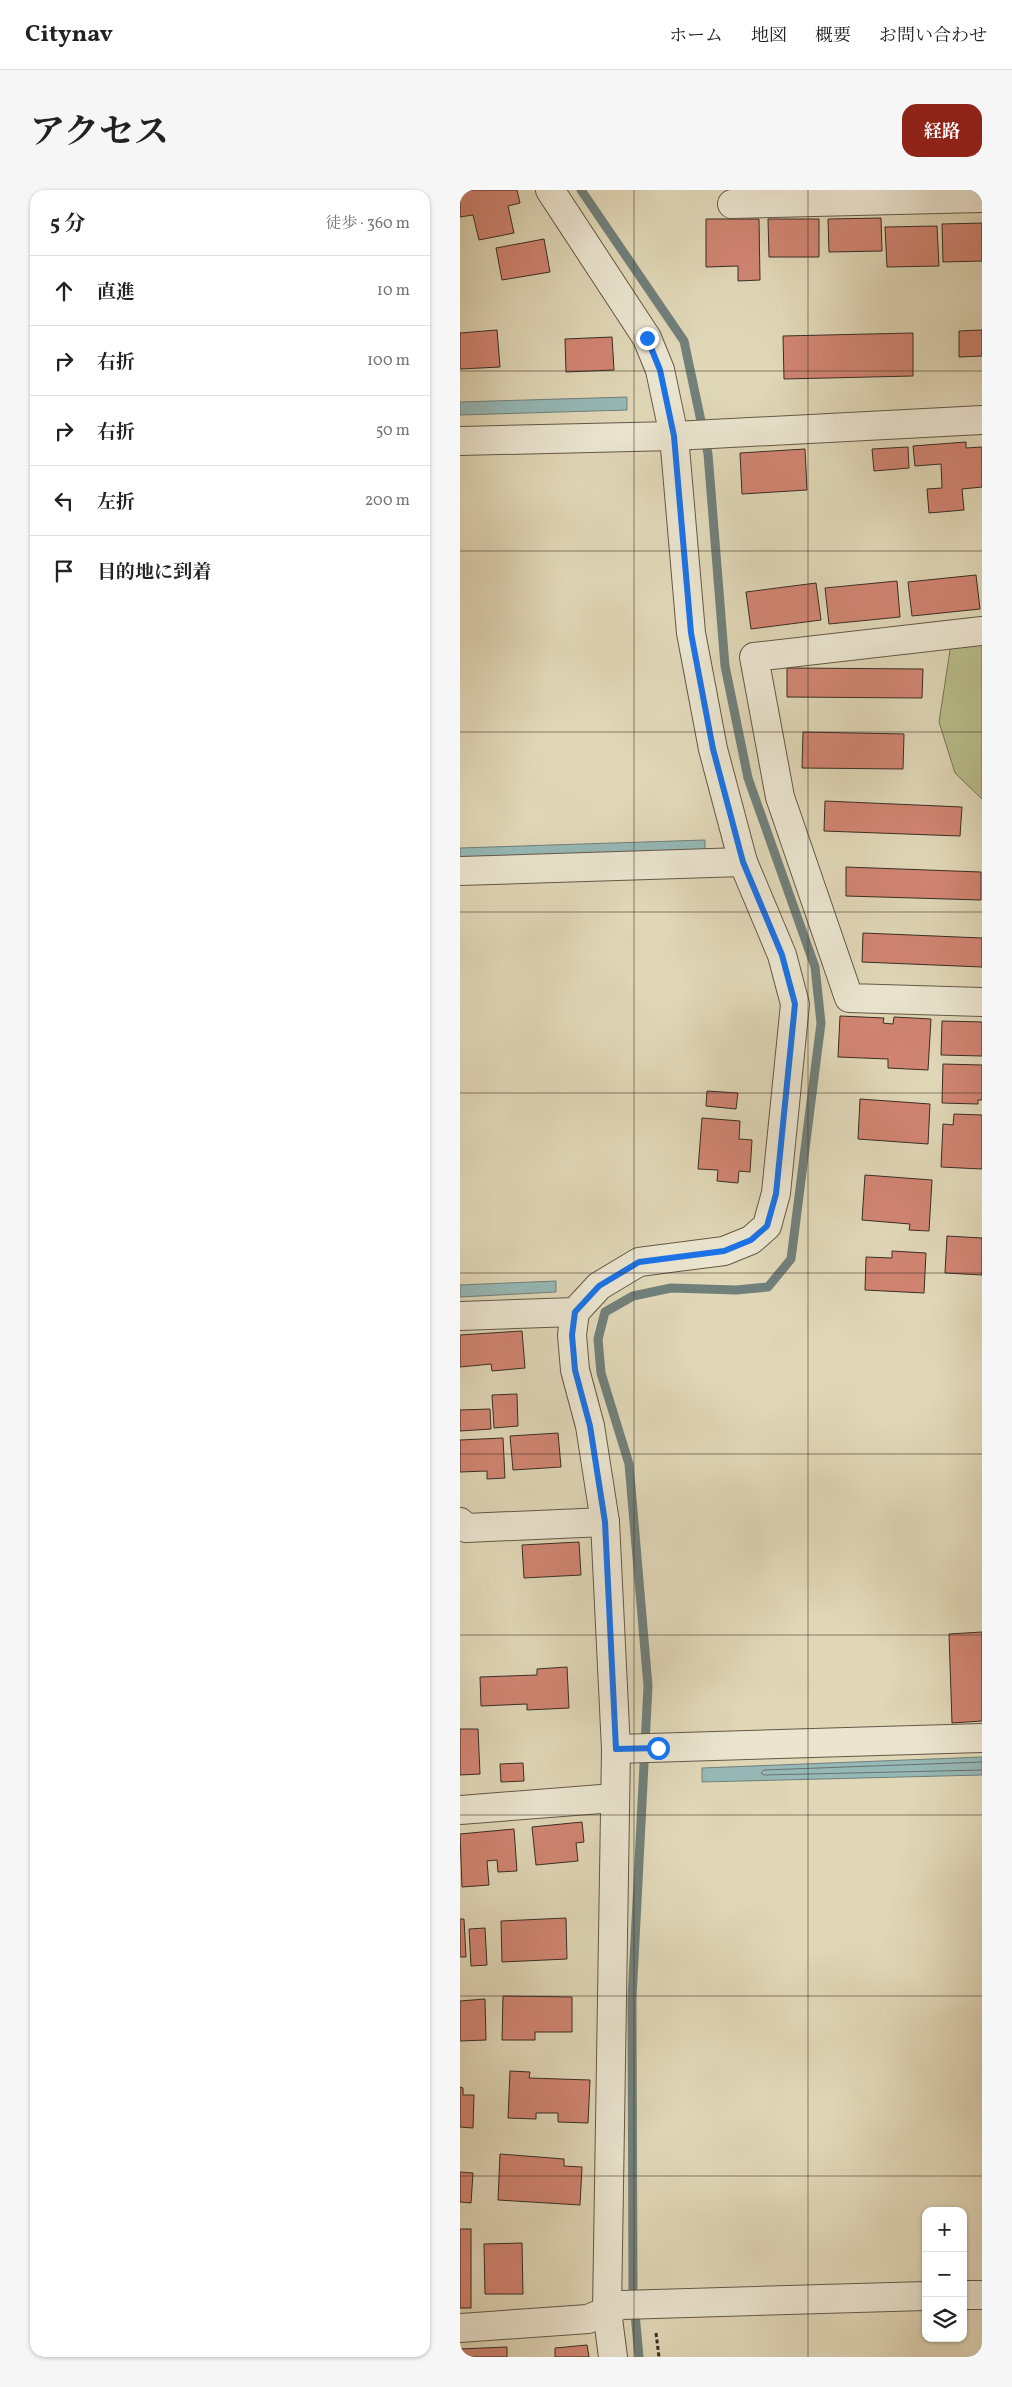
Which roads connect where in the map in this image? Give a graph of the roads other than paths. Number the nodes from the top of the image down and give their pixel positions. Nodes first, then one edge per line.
1 (550, 190) edge
2 (982, 198) edge
3 (732, 204) dead end
4 (982, 420) edge
5 (680, 436) junction
6 (460, 441) edge
7 (982, 631) edge
8 (743, 862) junction
9 (460, 870) edge
10 (982, 1002) edge
11 (575, 1312) junction
12 (460, 1316) edge
13 (460, 1522) edge
14 (605, 1522) junction
15 (982, 1738) edge
16 (623, 1749) junction
17 (614, 1798) junction
18 (460, 1810) edge
19 (967, 2295) edge
20 (982, 2295) edge
21 (922, 2296) edge
22 (624, 2307) junction
23 (460, 2328) edge
24 (613, 2357) edge

1 - 5 street
2 - 3 street
4 - 5 street
5 - 6 street
5 - 8 street
7 - 10 street
8 - 9 street
8 - 11 street
11 - 12 street
11 - 14 street
13 - 14 street
14 - 16 street
15 - 16 street
16 - 17 street
17 - 18 street
17 - 22 street
19 - 20 street
21 - 22 street
22 - 23 street
22 - 24 street

